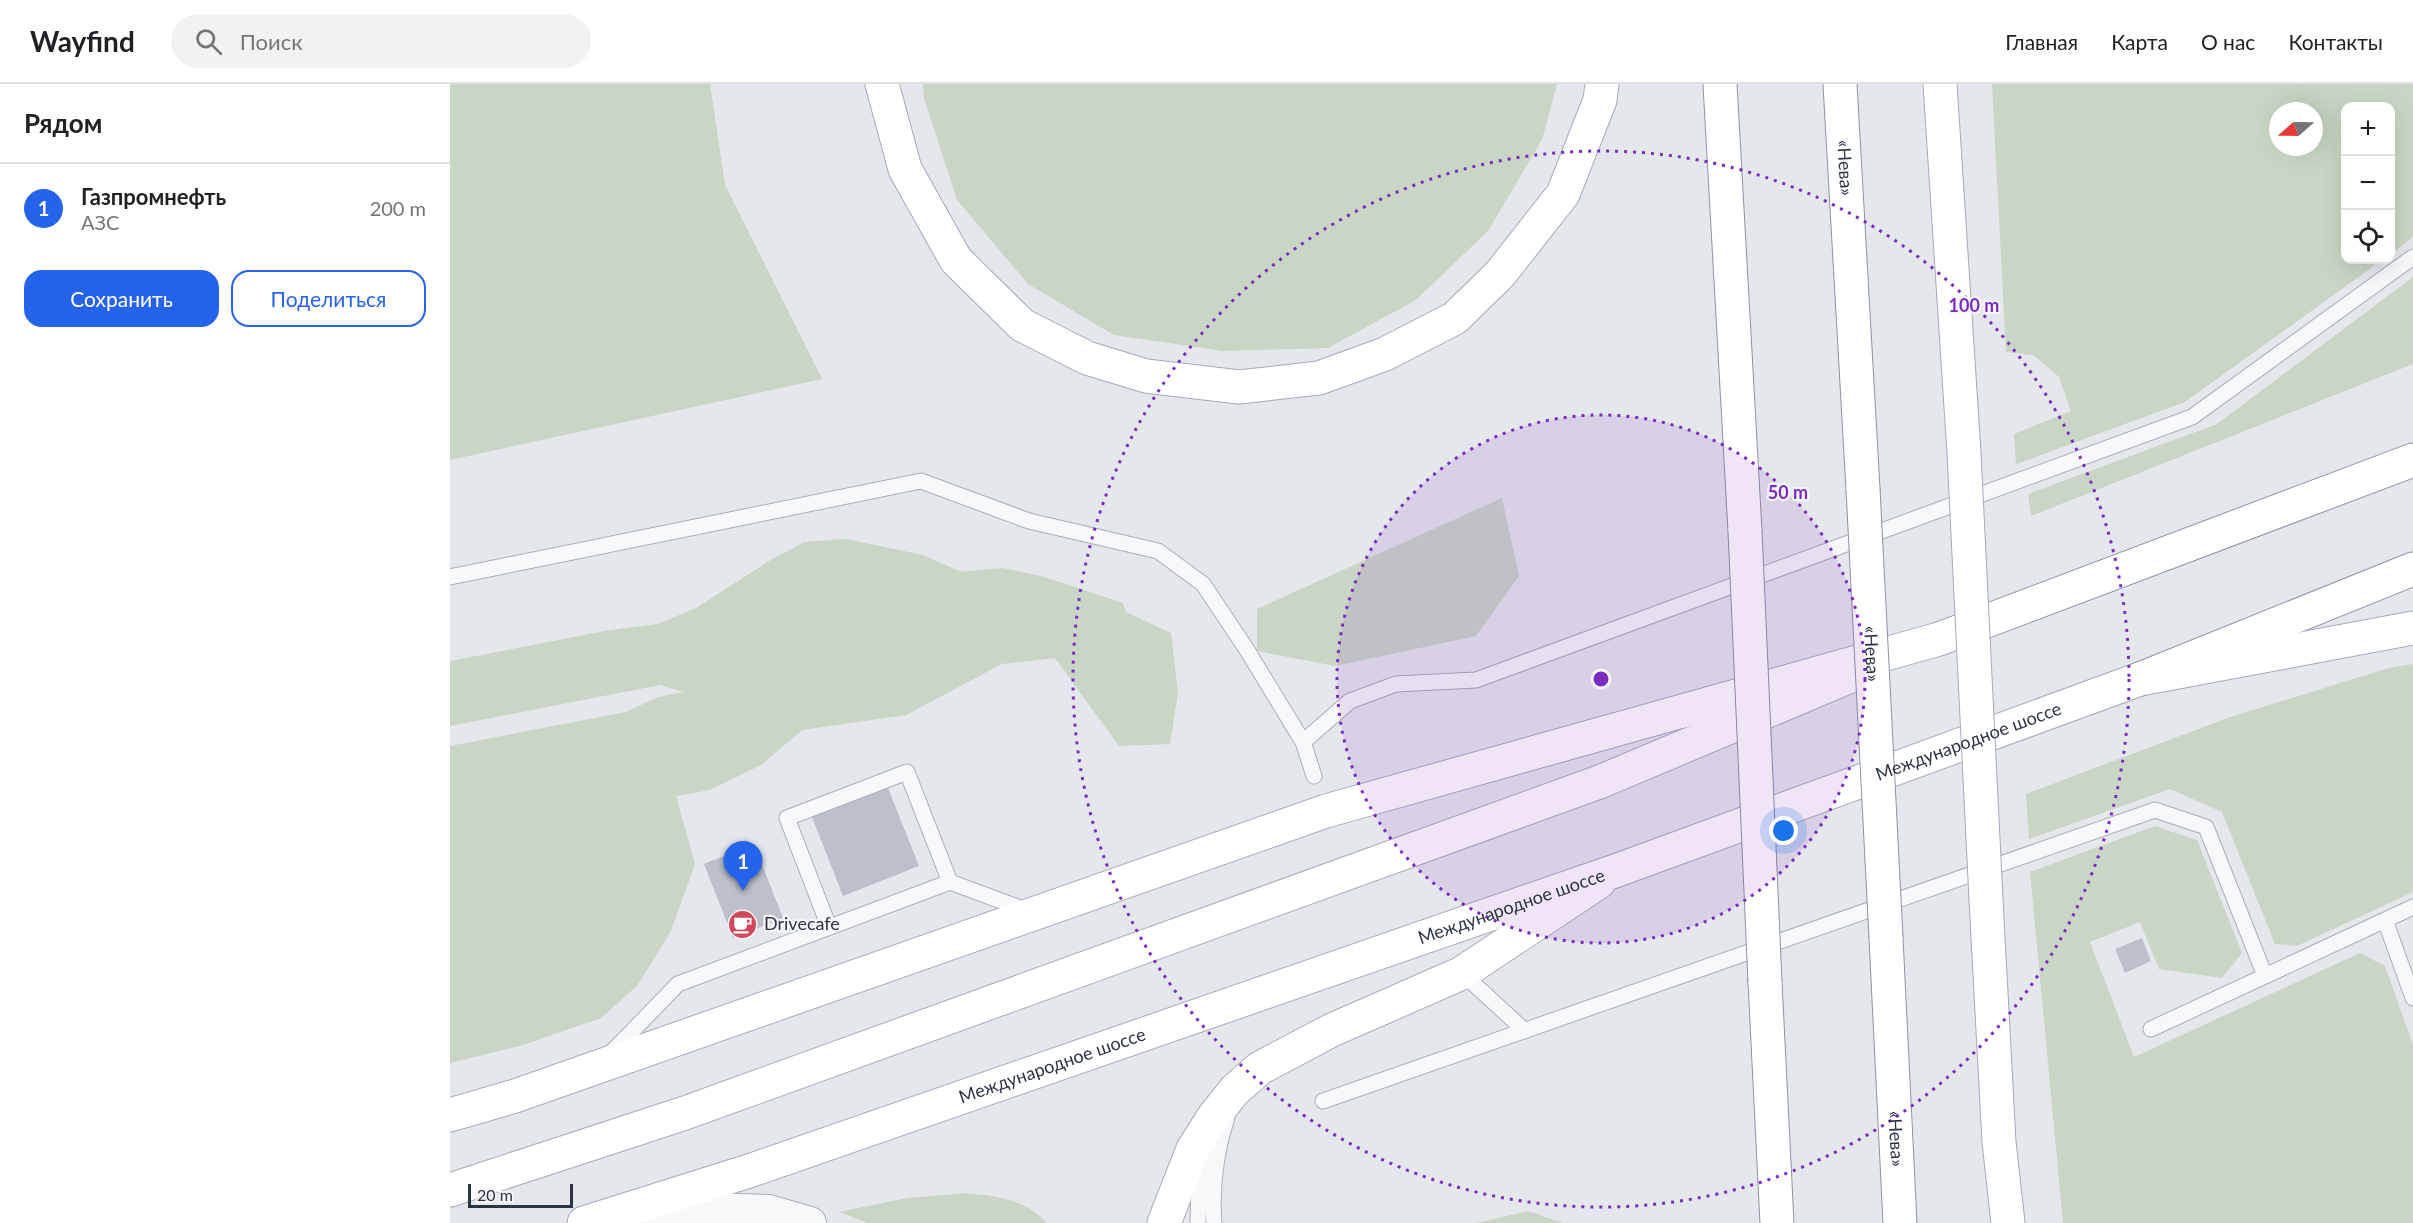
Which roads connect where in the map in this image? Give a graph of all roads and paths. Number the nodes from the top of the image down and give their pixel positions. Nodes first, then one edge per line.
1 (882, 84) edge
2 (1602, 84) edge
3 (1720, 84) edge
4 (1840, 84) edge
5 (1940, 84) edge
6 (2413, 257) edge
7 (2413, 448) edge
8 (2413, 460) edge
9 (2344, 484) junction
10 (2413, 569) edge
11 (450, 577) edge
12 (2413, 628) edge
13 (1939, 639) junction
14 (2140, 679) junction
15 (1303, 742) junction
16 (1314, 776) dead end
17 (1615, 871) junction
18 (950, 882) junction
19 (2413, 907) edge
20 (1034, 913) junction
21 (2385, 920) junction
22 (829, 927) junction
23 (1462, 973) junction
24 (2265, 976) junction
25 (2413, 998) edge
26 (2151, 1029) dead end
27 (1524, 1031) junction
28 (598, 1066) junction
29 (1235, 1090) junction
30 (1323, 1101) dead end
31 (450, 1115) edge
32 (1214, 1116) junction
33 (450, 1190) edge
34 (1170, 1213) edge
35 (593, 1221) edge
36 (810, 1223) edge
37 (1198, 1223) edge
38 (1214, 1223) edge
39 (1777, 1223) edge
40 (1899, 1223) edge
41 (2008, 1223) edge

1 - 2 main road
3 - 39 main road, bridge
4 - 40 main road, «Нева», bridge
5 - 41 main road, bridge
6 - 15 lane
7 - 9 main road
8 - 9 main road
9 - 13 main road
10 - 14 main road, Международное шоссе
11 - 15 lane
12 - 14 main road
13 - 20 main road
13 - 33 main road
14 - 17 main road, Международное шоссе
15 - 16 lane
17 - 23 main road
17 - 35 main road, Международное шоссе
18 - 20 lane
18 - 22 lane
18 - 22 lane
19 - 21 lane
20 - 28 main road
21 - 24 lane
21 - 25 lane
22 - 28 lane
23 - 27 lane
23 - 29 main road
24 - 26 lane
24 - 27 lane
27 - 30 lane
28 - 31 main road
29 - 32 main road
29 - 38 lane
32 - 34 main road
32 - 37 lane
35 - 36 street

